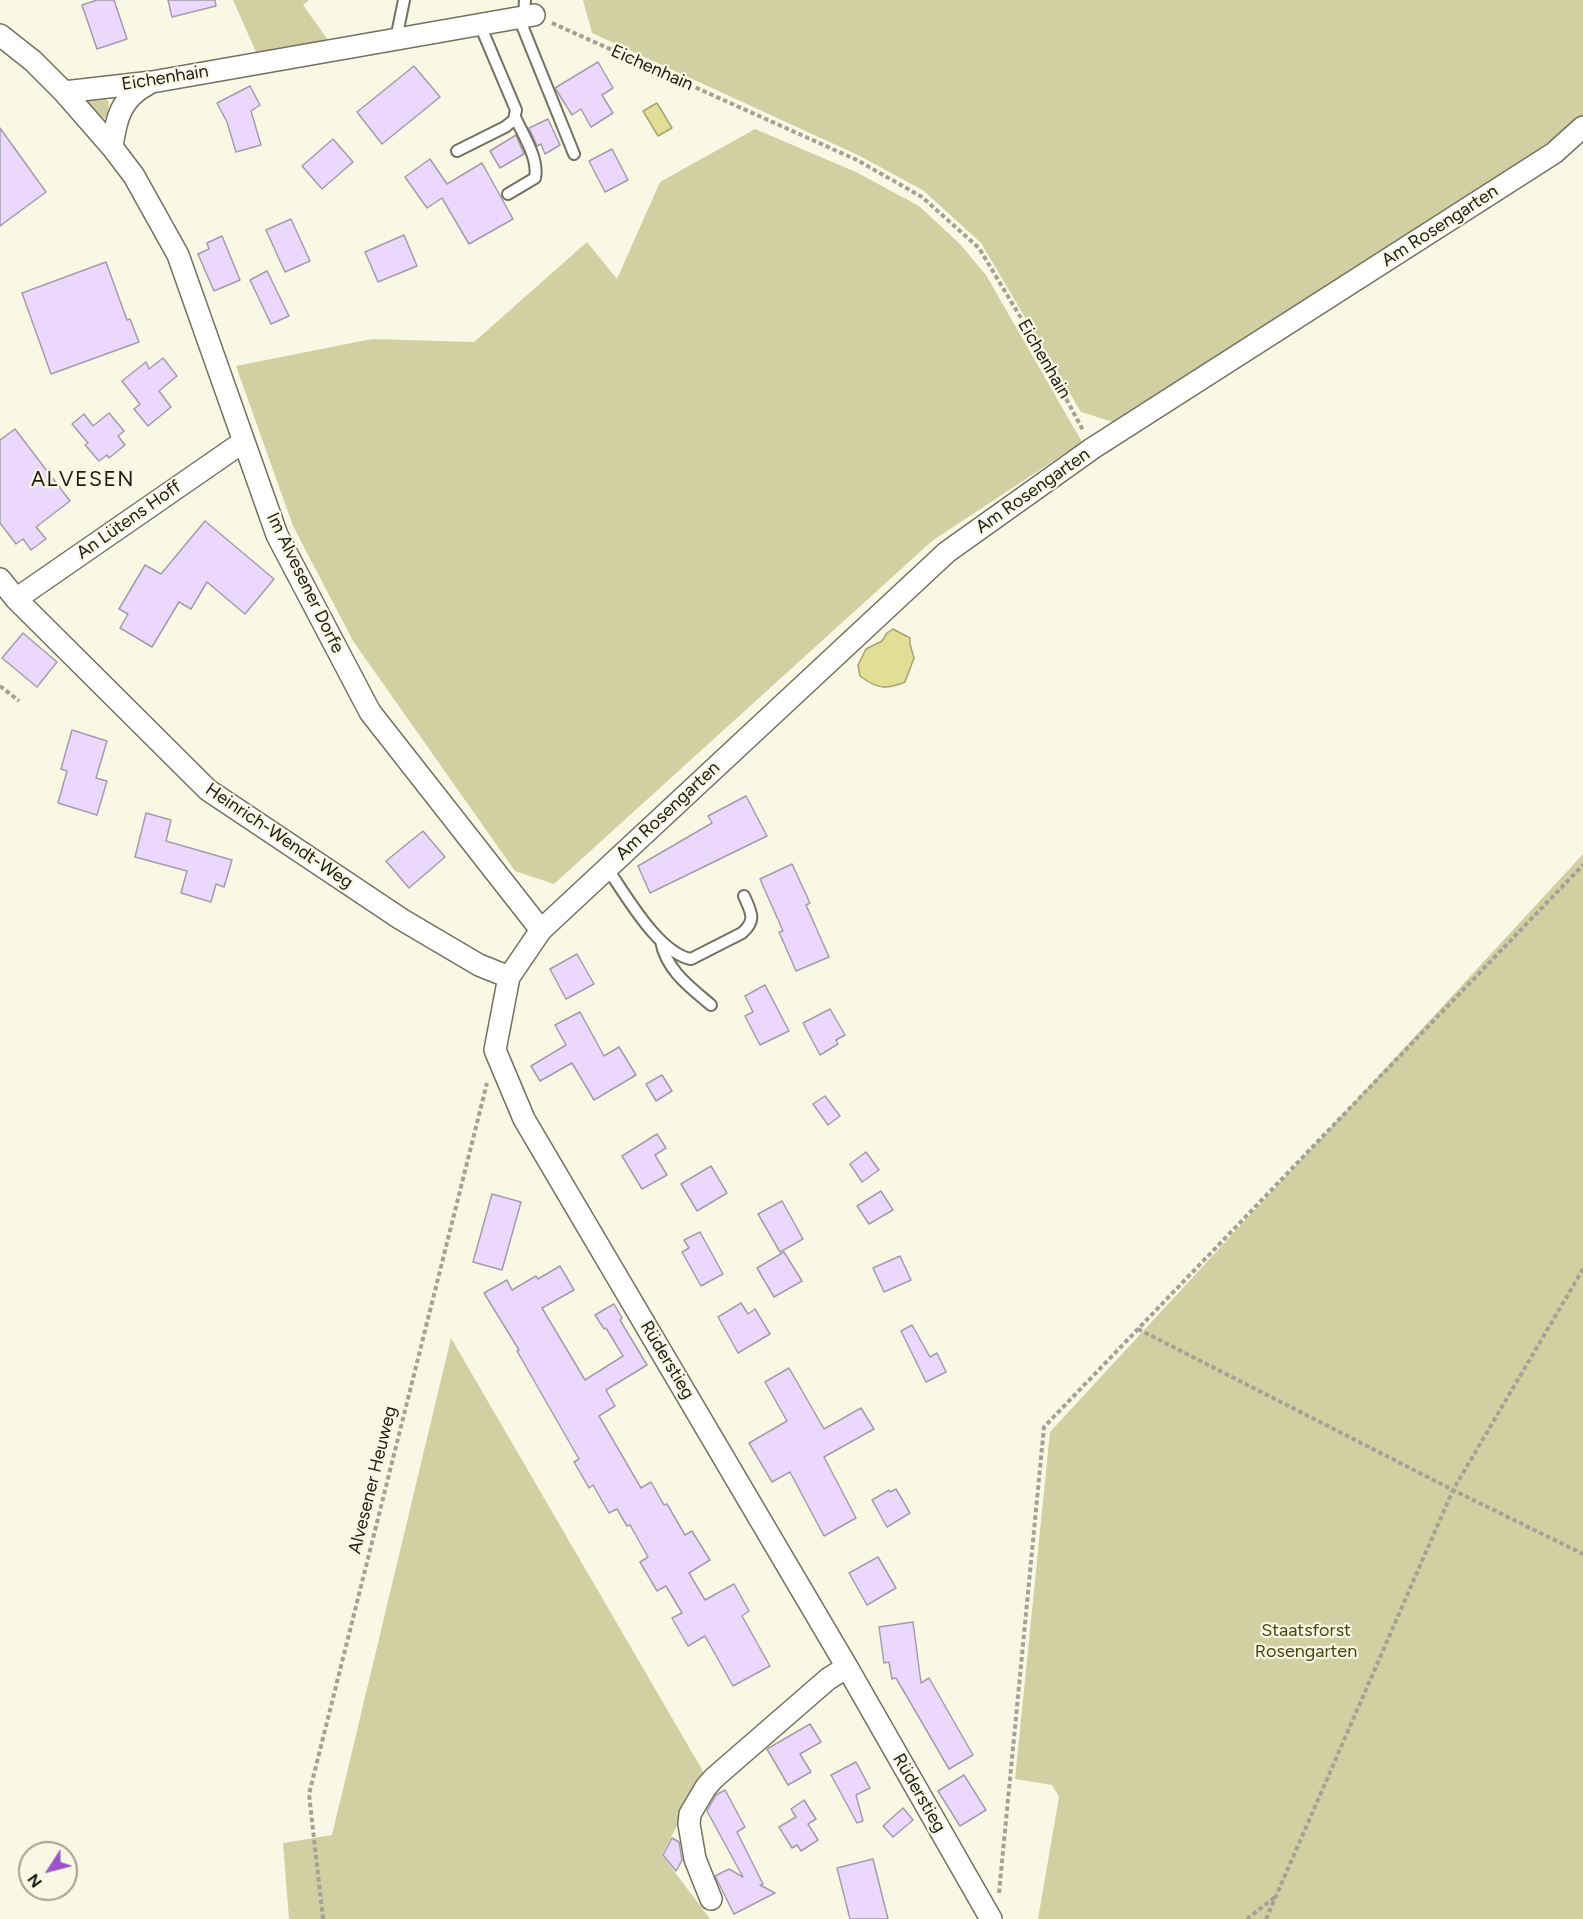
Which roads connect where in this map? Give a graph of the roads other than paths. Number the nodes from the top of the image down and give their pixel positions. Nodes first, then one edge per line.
1 (404, 0) edge
2 (525, 13) edge
3 (480, 25) junction
4 (0, 35) edge
5 (396, 39) junction
6 (152, 82) junction
7 (64, 92) junction
8 (515, 117) junction
9 (1583, 128) edge
10 (112, 147) junction
11 (457, 151) dead end
12 (574, 154) dead end
13 (508, 194) dead end
14 (243, 442) junction
15 (0, 579) edge
16 (16, 599) junction
17 (607, 868) junction
18 (744, 896) dead end
19 (541, 930) junction
20 (661, 941) junction
21 (509, 977) junction
22 (711, 1005) dead end
23 (847, 1667) junction
24 (711, 1899) dead end
25 (994, 1912) edge

1 - 5 lane
2 - 3 street, Eichenhain
2 - 12 lane
3 - 5 street, Eichenhain
3 - 8 lane
4 - 7 street, Im Alvesener Dorfe
5 - 6 street, Eichenhain
6 - 7 street, Eichenhain
6 - 10 street
7 - 10 street, Im Alvesener Dorfe
8 - 11 lane
8 - 13 lane
9 - 17 street, Am Rosengarten
10 - 14 street, Im Alvesener Dorfe
14 - 16 street, An Lütens Hoff
14 - 19 street, Im Alvesener Dorfe
15 - 16 street, Heinrich-Wendt-Weg
16 - 21 street, Heinrich-Wendt-Weg
17 - 19 street, Am Rosengarten
17 - 20 lane
18 - 20 lane
19 - 21 street
20 - 22 lane
21 - 23 street, Rüderstieg
23 - 24 street
23 - 25 street, Rüderstieg

